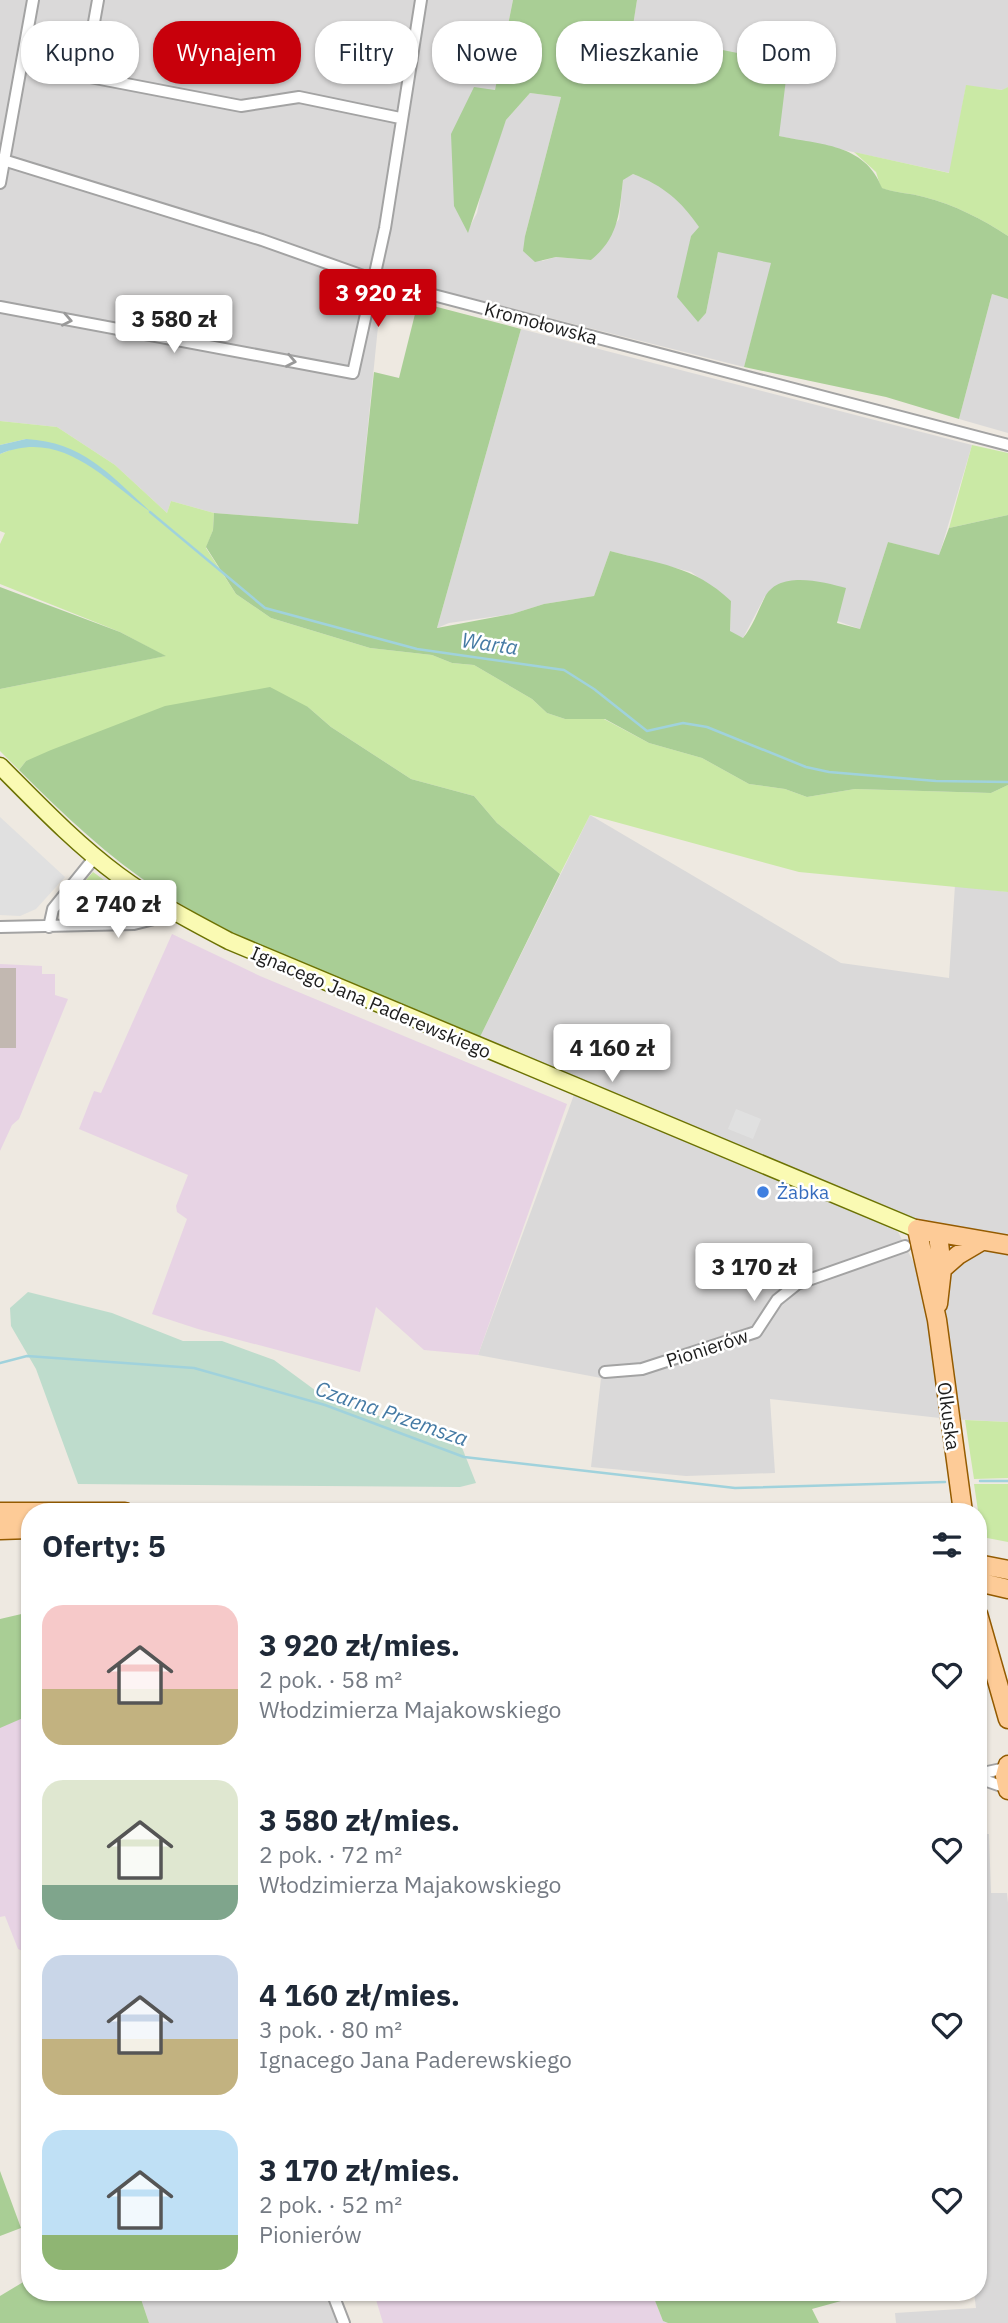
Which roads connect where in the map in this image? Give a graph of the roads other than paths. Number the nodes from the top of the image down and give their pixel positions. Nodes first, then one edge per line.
1 (33, 0) edge
2 (98, 0) edge
3 (421, 0) edge
4 (29, 21) edge
5 (94, 21) edge
6 (21, 69) edge
7 (126, 84) edge
8 (400, 118) junction
9 (2, 159) edge
10 (0, 183) edge
11 (372, 279) junction
12 (0, 307) edge
13 (1008, 445) edge
14 (0, 766) edge
15 (95, 857) junction
16 (166, 907) junction
17 (0, 927) edge
18 (49, 927) junction
19 (917, 1229) junction
20 (938, 1234) junction
21 (980, 1242) junction
22 (1008, 1245) edge
23 (905, 1246) dead end
24 (942, 1269) junction
25 (937, 1320) junction
26 (605, 1372) dead end
27 (962, 1503) edge
28 (0, 1512) edge
29 (21, 1512) edge
30 (21, 1529) edge
31 (0, 1530) edge
32 (987, 1565) edge
33 (1008, 1570) edge
34 (987, 1585) edge
35 (1008, 1589) edge
36 (987, 1644) edge
37 (1007, 1712) edge
38 (1007, 1767) edge
39 (987, 1773) edge
40 (987, 1780) edge
41 (1007, 1789) edge
42 (335, 2301) edge
43 (344, 2323) edge

1 - 4 street
2 - 5 street
3 - 8 street
6 - 9 street
7 - 8 street
8 - 11 street
9 - 10 street
9 - 11 street, Kromołowska
12 -> 11 street
11 - 13 street, Kromołowska
14 - 15 main road, Ignacego Jana Paderewskiego
15 - 16 main road, Ignacego Jana Paderewskiego
15 - 18 street
16 - 18 street
16 - 19 main road, Ignacego Jana Paderewskiego
17 - 18 street
19 - 20 main road, Ignacego Jana Paderewskiego
19 - 25 main road, Olkuska
20 - 21 main road, Ignacego Jana Paderewskiego
20 - 24 main road, Olkuska
21 - 22 main road, Ignacego Jana Paderewskiego
21 - 24 main road
23 - 26 street, Pionierów
24 - 25 main road, Olkuska
25 - 27 main road, Olkuska
28 - 29 main road
30 - 31 main road
32 - 33 main road
34 - 35 main road
36 - 37 main road
38 - 39 street
38 - 41 main road
40 - 41 street
42 - 43 street

